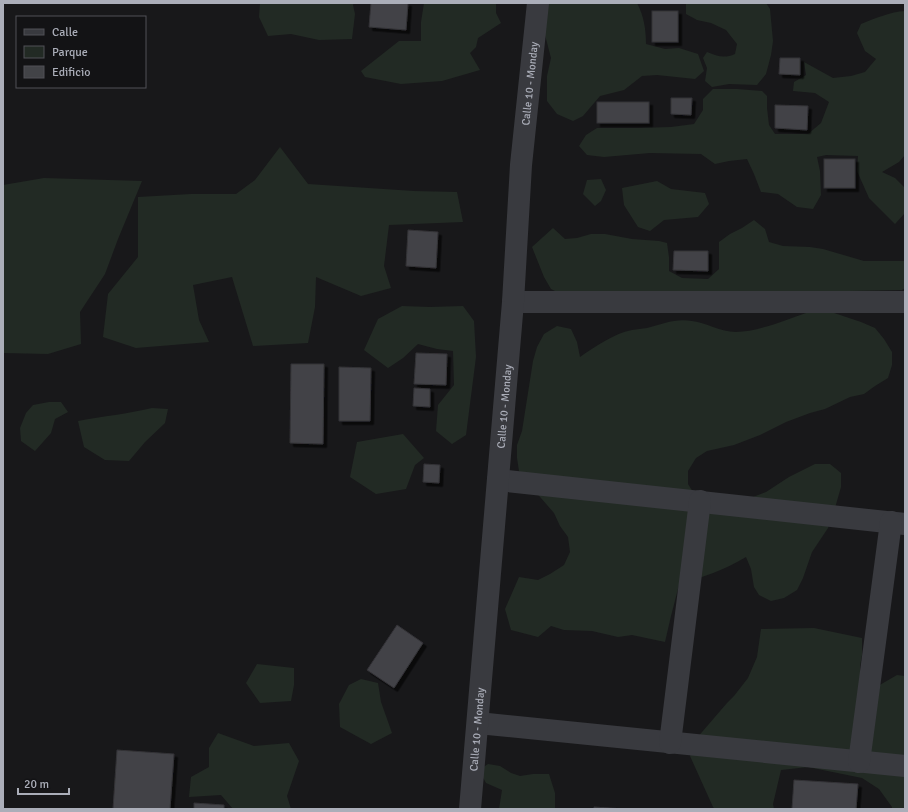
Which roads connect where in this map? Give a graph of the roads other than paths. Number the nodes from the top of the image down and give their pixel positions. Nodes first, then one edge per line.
1 (538, 3) edge
2 (513, 302) junction
3 (905, 302) edge
4 (498, 480) junction
5 (700, 501) junction
6 (898, 523) edge
7 (478, 723) junction
8 (670, 743) junction
9 (859, 762) junction
10 (905, 766) edge
11 (470, 809) edge

1 - 2 street, Calle 10 - Monday
2 - 3 street
2 - 4 street, Calle 10 - Monday
4 - 5 street
4 - 7 street, Calle 10 - Monday
5 - 6 street
5 - 8 street
6 - 9 street
7 - 8 street
7 - 11 street, Calle 10 - Monday
8 - 9 street
9 - 10 street

